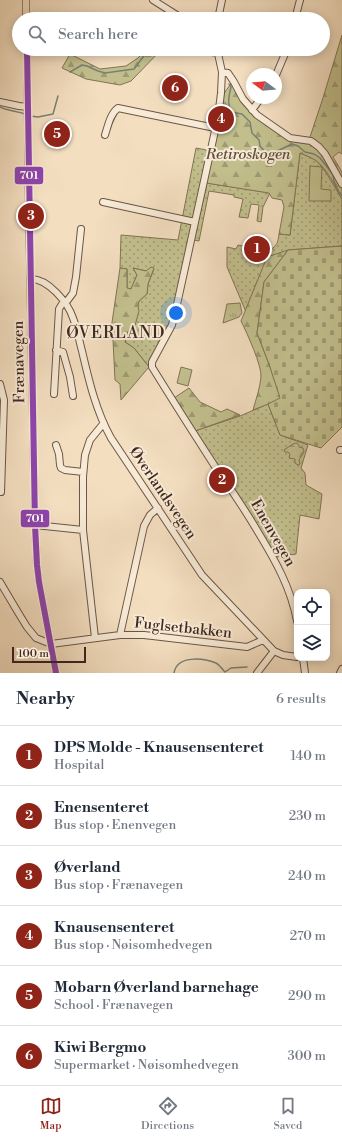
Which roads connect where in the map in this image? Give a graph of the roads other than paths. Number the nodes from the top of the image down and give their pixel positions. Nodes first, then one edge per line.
1 (26, 0) edge
2 (153, 0) edge
3 (222, 0) edge
4 (227, 0) edge
5 (300, 0) edge
6 (26, 12) edge
7 (172, 12) edge
8 (219, 12) edge
9 (297, 12) edge
10 (27, 56) edge
11 (219, 56) edge
12 (284, 56) edge
13 (279, 68) edge
14 (222, 72) junction
15 (0, 102) edge
16 (256, 104) edge
17 (28, 107) junction
18 (252, 110) junction
19 (215, 128) junction
20 (105, 136) dead end
21 (342, 184) edge
22 (103, 202) dead end
23 (195, 222) junction
24 (81, 229) dead end
25 (30, 280) junction
26 (65, 303) junction
27 (56, 350) junction
28 (0, 384) edge
29 (2, 394) edge
30 (54, 394) dead end
31 (73, 396) dead end
32 (104, 424) junction
33 (56, 445) dead end
34 (84, 472) junction
35 (1, 492) edge
36 (158, 508) junction
37 (35, 525) junction
38 (84, 530) junction
39 (0, 582) edge
40 (294, 608) edge
41 (120, 635) junction
42 (95, 638) junction
43 (263, 640) junction
44 (51, 644) junction
45 (274, 651) junction
46 (294, 657) edge
47 (303, 661) edge
48 (342, 669) edge
49 (56, 673) edge
50 (257, 673) edge
51 (305, 673) edge
52 (340, 673) edge

1 - 6 main road
2 - 7 street
3 - 4 street
3 - 8 street
5 - 9 street
10 - 17 main road, Frænavegen
11 - 14 street
12 - 13 street
14 - 18 street
14 - 19 street
15 - 17 street
16 - 18 street
17 - 25 main road, Frænavegen
18 - 21 street
19 - 20 street
19 - 23 street
22 - 23 street
23 - 40 street, Enenvegen
24 - 26 street
25 - 26 street, Øverlandsvegen
25 - 37 main road, Frænavegen
26 - 27 street
26 - 32 street, Øverlandsvegen
27 - 30 street
27 - 31 street
28 - 29 street
29 - 35 street
32 - 34 street
32 - 36 street, Øverlandsvegen
33 - 34 street
34 - 38 street
36 - 41 street
36 - 43 street, Øverlandsvegen
37 - 38 street
37 - 44 main road, Frænavegen
38 - 42 street
39 - 44 street
41 - 42 street, Fuglsetbakken
41 - 43 street, Fuglsetbakken
42 - 44 street, Fuglsetbakken
43 - 45 street, Øverlandsvegen
44 - 49 main road, Frænavegen
45 - 46 street, Øverlandsvegen
45 - 50 street
47 - 51 street
48 - 52 street

